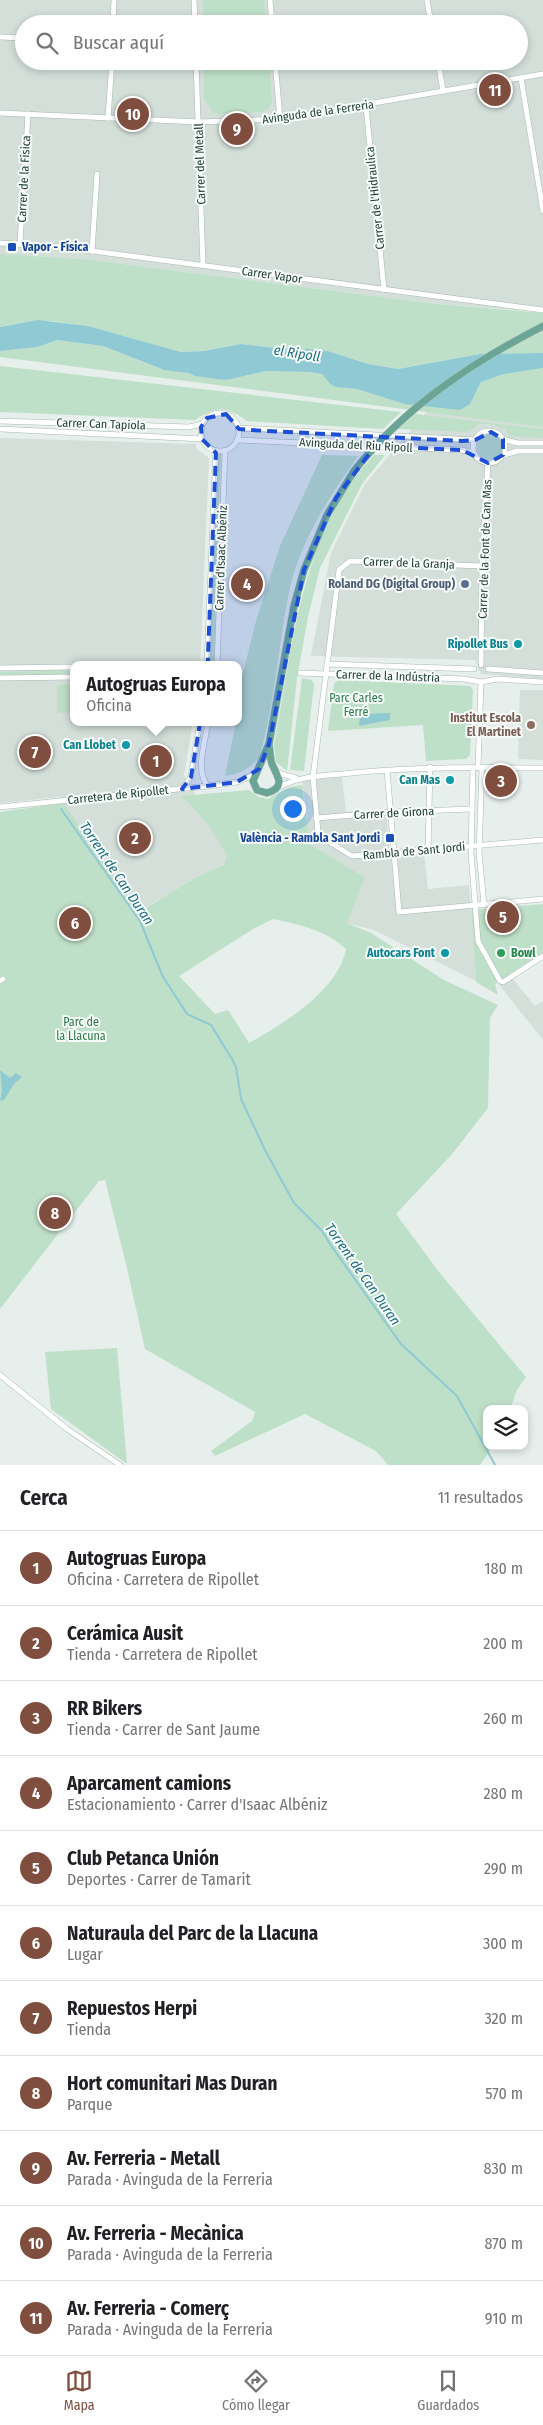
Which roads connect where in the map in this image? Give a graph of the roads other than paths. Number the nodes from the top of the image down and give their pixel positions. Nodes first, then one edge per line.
1 (114, 0) edge
2 (194, 0) edge
3 (270, 0) edge
4 (427, 0) edge
5 (114, 15) edge
6 (195, 15) edge
7 (271, 15) edge
8 (430, 15) edge
9 (0, 37) edge
10 (15, 38) edge
11 (111, 70) edge
12 (196, 70) edge
13 (276, 70) edge
14 (440, 70) edge
15 (543, 74) edge
16 (520, 78) junction
17 (443, 91) junction
18 (366, 106) junction
19 (0, 113) edge
20 (28, 114) junction
21 (108, 118) junction
22 (280, 119) junction
23 (199, 122) junction
24 (97, 174) dead end
25 (542, 198) edge
26 (543, 210) edge
27 (0, 243) edge
28 (20, 244) junction
29 (92, 251) junction
30 (203, 266) junction
31 (384, 290) junction
32 (543, 310) edge
33 (543, 326) edge
34 (0, 420) edge
35 (202, 424) junction
36 (238, 428) junction
37 (0, 429) edge
38 (202, 439) junction
39 (503, 439) junction
40 (237, 440) junction
41 (475, 440) junction
42 (543, 442) edge
43 (225, 450) junction
44 (216, 451) junction
45 (543, 451) edge
46 (474, 453) junction
47 (503, 455) junction
48 (488, 463) junction
49 (482, 566) junction
50 (207, 661) edge
51 (216, 661) edge
52 (327, 664) junction
53 (481, 665) junction
54 (70, 667) edge
55 (0, 668) edge
56 (474, 669) junction
57 (488, 669) junction
58 (300, 673) dead end
59 (543, 673) edge
60 (326, 674) junction
61 (70, 677) edge
62 (0, 678) edge
63 (480, 681) junction
64 (543, 682) edge
65 (199, 726) edge
66 (207, 726) edge
67 (269, 744) junction
68 (430, 767) junction
69 (477, 767) junction
70 (388, 770) junction
71 (543, 770) edge
72 (257, 771) junction
73 (276, 771) junction
74 (313, 777) junction
75 (297, 778) junction
76 (237, 782) junction
77 (254, 785) junction
78 (208, 786) junction
79 (277, 788) junction
80 (182, 789) junction
81 (0, 807) edge
82 (472, 809) junction
83 (428, 810) junction
84 (391, 812) junction
85 (316, 818) junction
86 (543, 840) edge
87 (472, 846) junction
88 (479, 846) junction
89 (428, 850) junction
90 (394, 853) junction
91 (543, 898) edge
92 (474, 904) junction
93 (484, 904) junction
94 (543, 956) edge
95 (0, 1375) edge
96 (120, 1465) edge

1 - 5 street
2 - 6 street
3 - 7 street
4 - 8 street
9 - 10 street
11 - 21 street
12 - 23 street, Carrer del Metall
13 - 22 street
14 - 17 street
15 - 16 street, Avinguda de la Ferreria
16 - 17 street, Avinguda de la Ferreria
16 - 25 street
17 - 18 street, Avinguda de la Ferreria
18 - 22 street, Avinguda de la Ferreria
18 - 31 street, Carrer de l'Hidraulica
19 - 20 street, Avinguda de la Ferreria
20 - 21 street, Avinguda de la Ferreria
20 - 28 street, Carrer de la Física
21 - 23 street, Avinguda de la Ferreria
22 - 23 street, Avinguda de la Ferreria
23 - 30 street, Carrer del Metall
24 - 29 street
25 - 26 street
27 - 28 street, Carrer Vapor
28 - 29 street, Carrer Vapor
29 - 30 street, Carrer Vapor
30 - 31 street, Carrer Vapor
31 - 32 street, Carrer Vapor
33 - 67 main road, bridge
34 - 35 street, Carrer Can Tapiola
35 - 36 street
35 - 38 street
36 - 40 street
36 - 41 street, Avinguda del Riu Ripoll
37 - 38 street, Carrer Can Tapiola
38 - 44 street
39 - 41 street
39 - 42 street
39 - 47 street
40 - 43 street
40 - 46 street, Avinguda del Riu Ripoll
41 - 46 street
43 - 44 street
43 - 51 street, Carrer d'Isaac Albéniz
44 - 50 street, Carrer d'Isaac Albéniz
45 - 47 street
46 - 48 street
47 - 48 street
48 - 49 street, Carrer de la Font de Can Mas
49 - 52 street, Carrer de la Granja
49 - 53 street, Carrer de la Font de Can Mas
52 - 56 street, Carrer de la Indústria
52 - 60 street, Carrer de la Granja
53 - 56 street
53 - 57 street
54 - 55 street
56 - 63 street
57 - 59 street
57 - 63 street
58 - 60 street, Carrer de la Indústria
60 - 63 street, Carrer de la Indústria
60 - 74 street, Carrer de la Granja
61 - 62 street
63 - 64 street, Carrer de la Indústria
63 - 69 street
65 - 80 street
66 - 78 street
67 - 72 main road
67 - 73 main road
68 - 69 street
68 - 70 street
68 - 83 street
69 - 71 street
69 - 82 street
69 - 88 street
70 - 74 street
70 - 84 street
72 - 73 main road
72 - 76 street, Carretera de Ripollet
72 - 77 main road
73 - 75 street
73 - 79 main road
74 - 75 street
74 - 85 street, Rambla de Sant Jordi
75 - 79 street
76 - 77 street, Carretera de Ripollet
76 - 78 street, Carretera de Ripollet
77 - 79 main road
78 - 80 street, Carretera de Ripollet
80 - 81 street, Carretera de Ripollet
82 - 83 street, Carrer de Girona
82 - 87 street
83 - 84 street, Carrer de Girona
83 - 89 street
84 - 85 street, Carrer de Girona
84 - 90 street
85 - 90 street, Rambla de Sant Jordi
86 - 88 street, Rambla de Sant Jordi
87 - 88 street, Rambla de Sant Jordi
87 - 89 street, Rambla de Sant Jordi
87 - 92 street
88 - 93 street
89 - 90 street, Rambla de Sant Jordi
90 - 92 street
91 - 93 street
92 - 93 street
92 - 94 street
95 - 96 street

